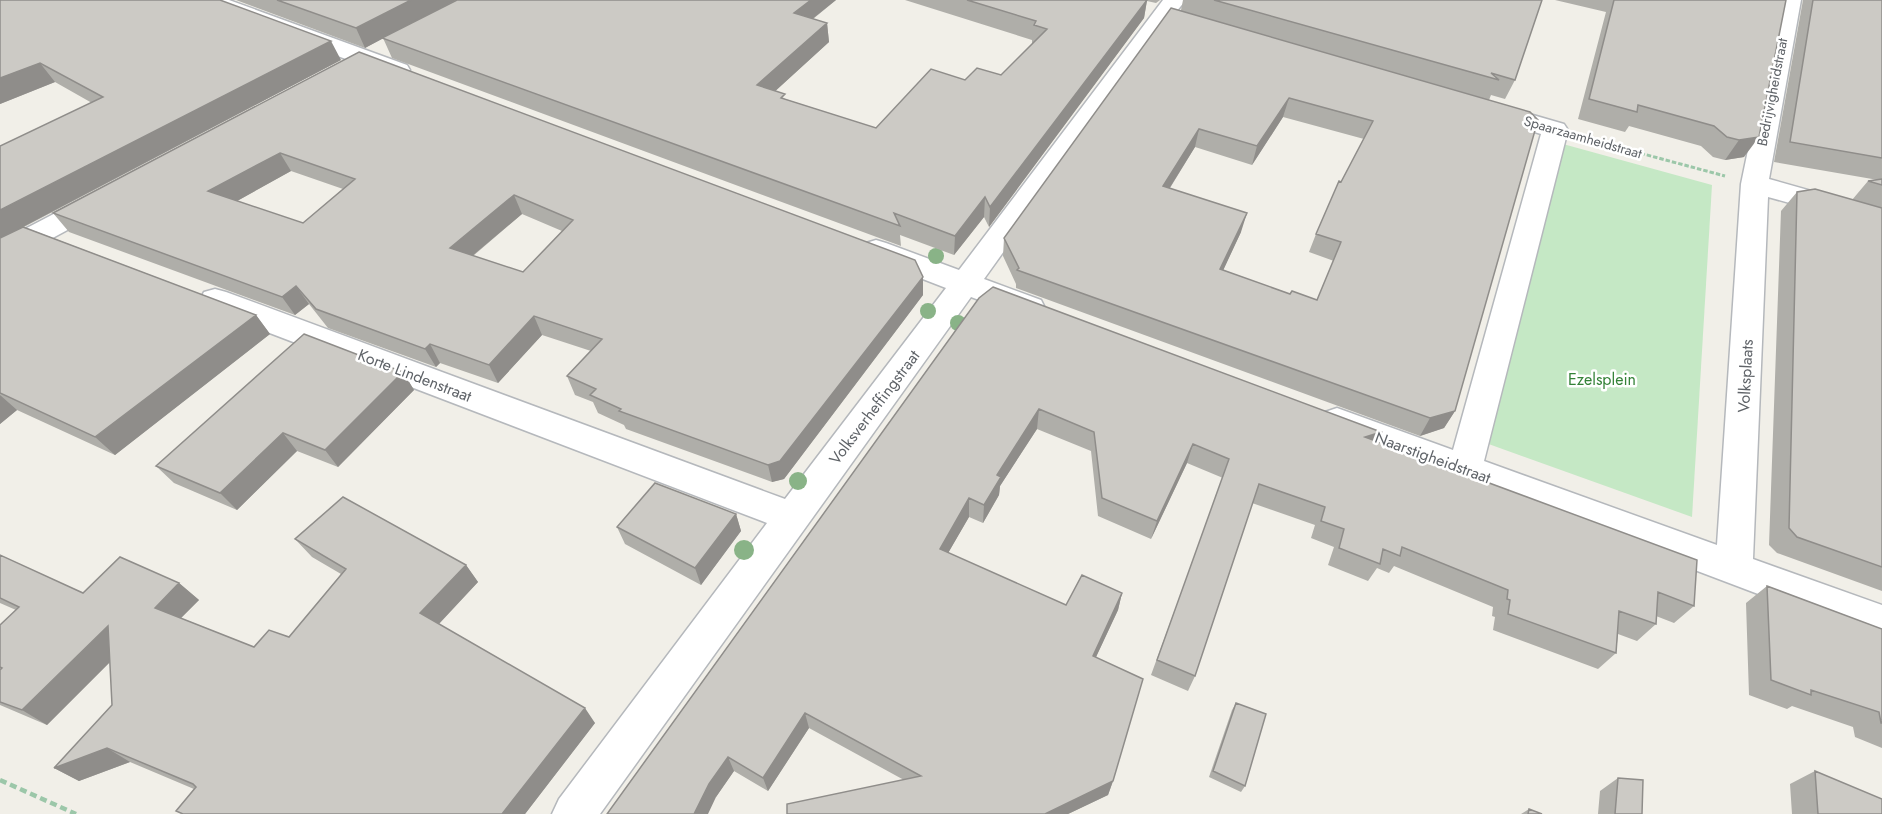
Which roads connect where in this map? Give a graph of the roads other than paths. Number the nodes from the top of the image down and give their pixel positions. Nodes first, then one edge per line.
1 (208, 0) edge
2 (1790, 0) edge
3 (1166, 11) edge
4 (377, 52) junction
5 (334, 75) edge
6 (418, 77) edge
7 (1476, 106) edge
8 (1755, 184) junction
9 (123, 188) edge
10 (1882, 220) edge
11 (39, 234) junction
12 (851, 240) edge
13 (73, 246) edge
14 (0, 254) edge
15 (966, 284) junction
16 (184, 288) edge
17 (1060, 319) edge
18 (1307, 410) edge
19 (1465, 468) junction
20 (791, 517) junction
21 (1734, 568) junction
22 (1882, 623) edge
23 (574, 814) edge

1 - 4 street
2 - 8 street, Bedrijvigheidstraat
3 - 15 street, Volksverheffingstraat
4 - 5 street
4 - 6 street
7 - 19 street, Spaarzaamheidstraat
8 - 10 street
8 - 21 street, Volksplaats
9 - 11 street
11 - 13 street
11 - 14 street
12 - 15 street
15 - 17 street
15 - 20 street, Volksverheffingstraat
16 - 20 street, Korte Lindenstraat
18 - 19 street, Naarstigheidstraat
19 - 21 street, Naarstigheidstraat
20 - 23 street, Volksverheffingstraat
21 - 22 street, Naarstigheidstraat

